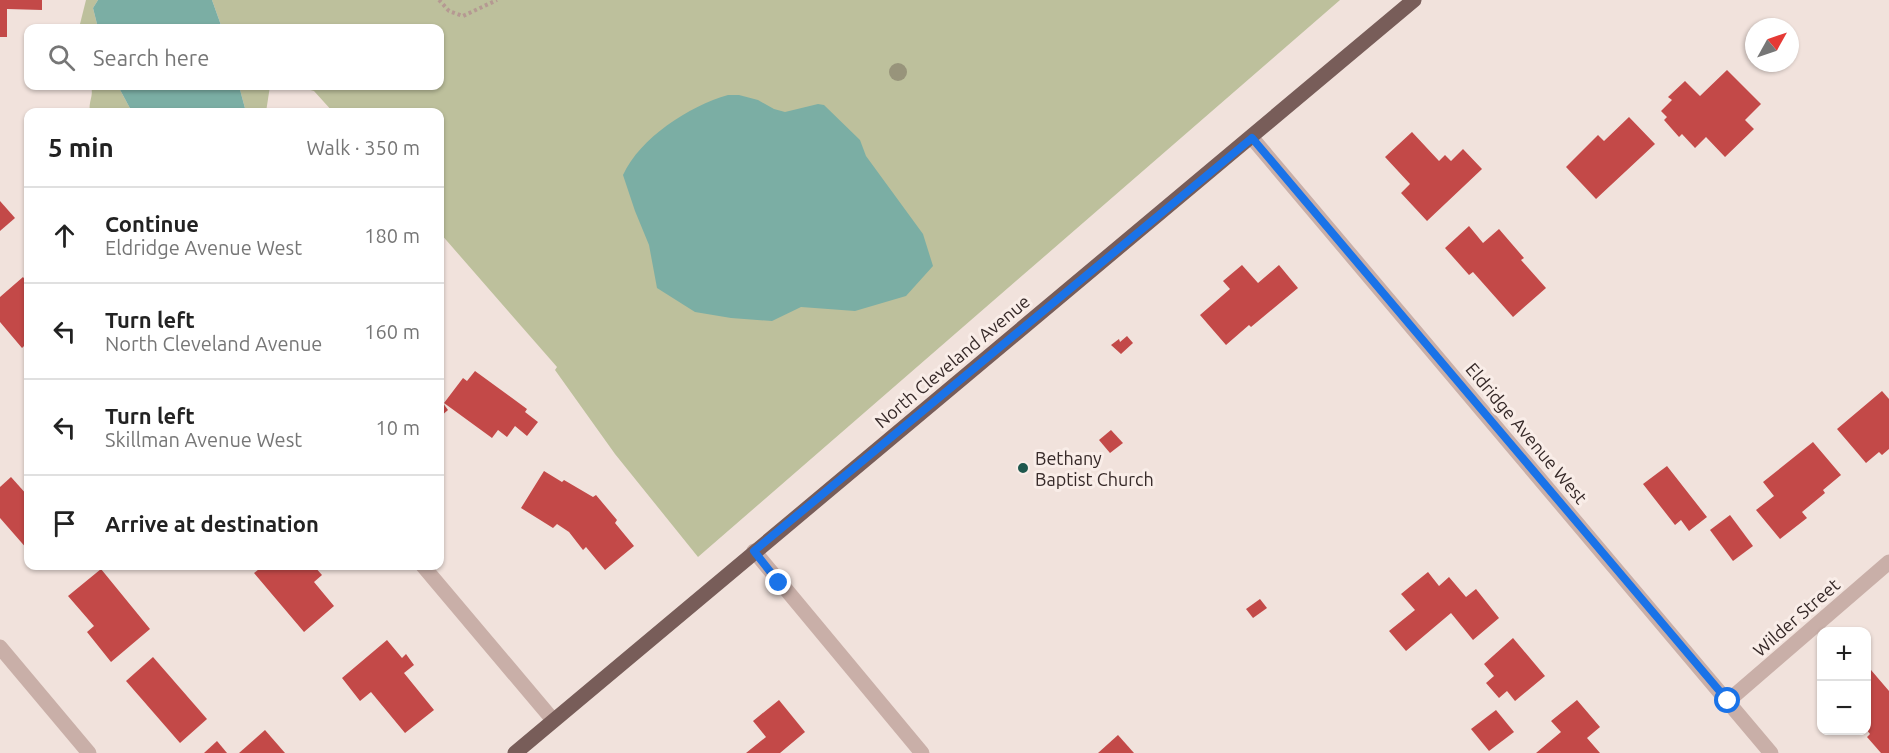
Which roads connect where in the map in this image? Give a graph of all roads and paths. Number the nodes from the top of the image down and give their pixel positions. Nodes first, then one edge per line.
1 (440, 0) edge
2 (496, 0) edge
3 (1414, 0) edge
4 (1252, 138) junction
5 (754, 551) junction
6 (1889, 562) edge
7 (426, 570) edge
8 (0, 647) edge
9 (1728, 701) junction
10 (553, 720) junction
11 (89, 753) edge
12 (515, 753) edge
13 (922, 753) edge
14 (1771, 753) edge

1 - 2 path
3 - 4 main road, North Cleveland Avenue
4 - 5 main road, North Cleveland Avenue
4 - 9 street, Eldridge Avenue West
5 - 10 main road, North Cleveland Avenue
5 - 13 street
6 - 9 street, Wilder Street
7 - 10 street
8 - 11 street
9 - 14 street, Eldridge Avenue West
10 - 12 main road, North Cleveland Avenue

